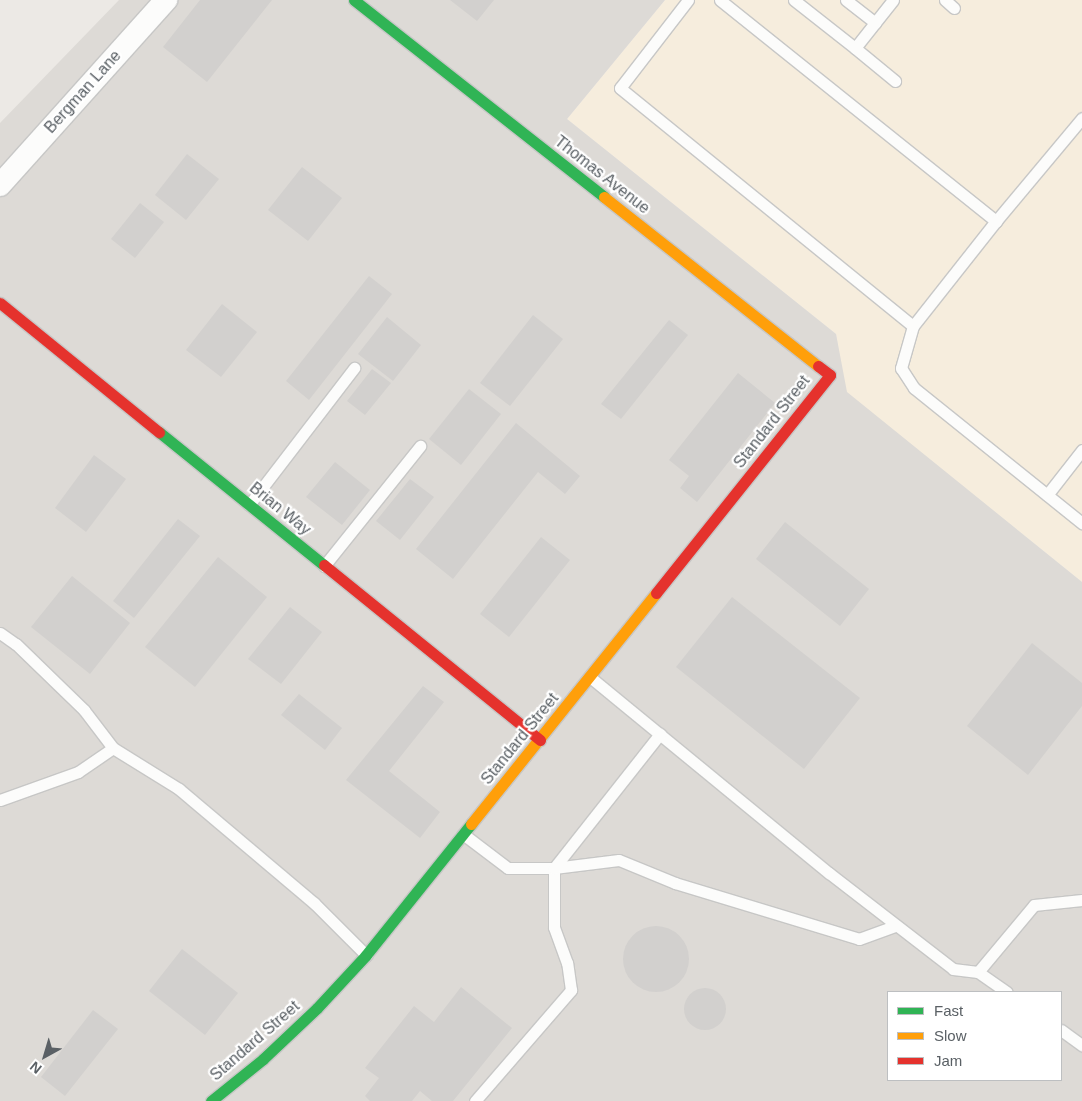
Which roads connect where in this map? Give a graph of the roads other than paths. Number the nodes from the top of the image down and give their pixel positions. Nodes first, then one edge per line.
1 (166, 0) edge
2 (354, 0) edge
3 (688, 0) edge
4 (720, 0) edge
5 (794, 0) edge
6 (846, 0) edge
7 (892, 0) edge
8 (945, 0) edge
9 (954, 8) dead end
10 (875, 23) junction
11 (855, 48) junction
12 (895, 81) dead end
13 (1082, 118) edge
14 (0, 185) edge
15 (996, 221) junction
16 (0, 302) edge
17 (914, 326) junction
18 (354, 368) dead end
19 (830, 375) joint
20 (420, 446) dead end
21 (1082, 450) edge
22 (1047, 495) junction
23 (249, 505) junction
24 (1082, 523) edge
25 (324, 566) junction
26 (0, 633) edge
27 (590, 676) junction
28 (660, 734) junction
29 (540, 740) junction
30 (113, 748) junction
31 (0, 800) edge
32 (463, 834) junction
33 (554, 868) junction
34 (1082, 900) edge
35 (895, 926) junction
36 (366, 955) junction
37 (978, 972) junction
38 (1006, 991) edge
39 (1062, 1031) edge
40 (1082, 1045) edge
41 (211, 1101) edge
42 (474, 1101) edge

1 - 14 street, Bergman Lane
2 - 19 street, Thomas Avenue
3 - 17 lane
4 - 15 lane
5 - 11 lane
6 - 10 lane
7 - 10 lane
8 - 9 lane
10 - 11 lane
11 - 12 lane
13 - 15 lane
15 - 17 lane
16 - 23 street, Brian Way
17 - 22 lane
18 - 23 lane
19 - 27 street, Standard Street
20 - 25 lane
21 - 22 lane
22 - 24 lane
23 - 25 street, Brian Way
25 - 29 street, Brian Way
26 - 30 lane
27 - 28 lane
27 - 29 street, Standard Street
28 - 33 lane
28 - 35 lane
29 - 32 street, Standard Street
30 - 31 lane
30 - 36 lane
32 - 33 lane
32 - 36 street, Standard Street
33 - 35 lane
33 - 42 lane
34 - 37 lane
35 - 37 lane
36 - 41 street, Standard Street
37 - 38 lane
39 - 40 lane

